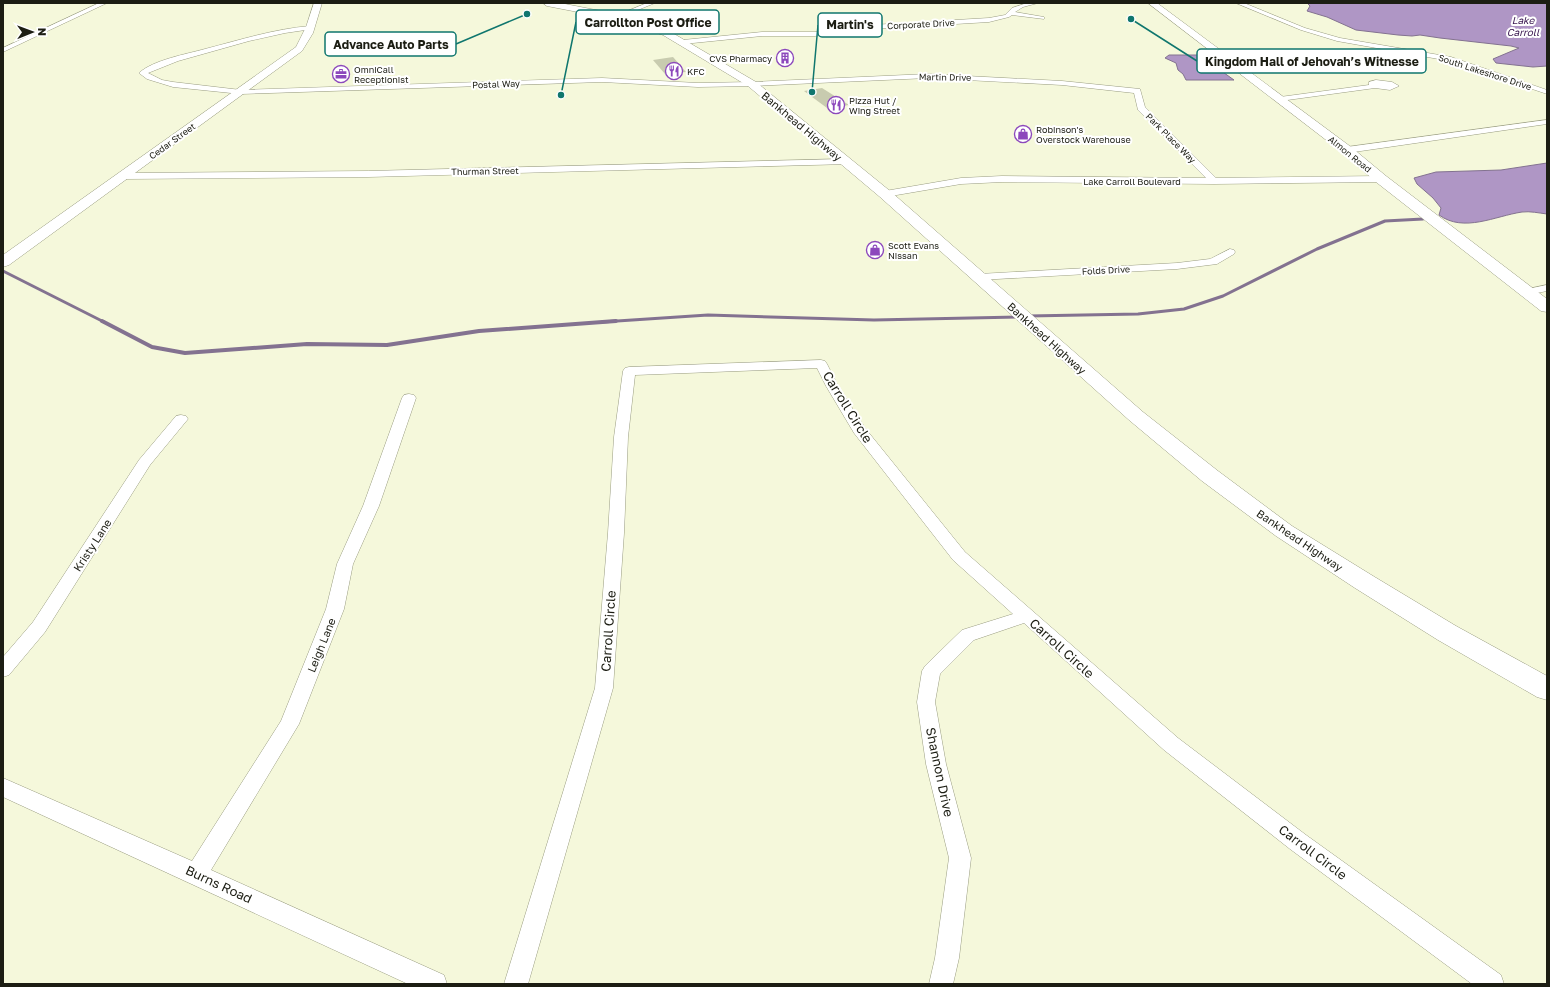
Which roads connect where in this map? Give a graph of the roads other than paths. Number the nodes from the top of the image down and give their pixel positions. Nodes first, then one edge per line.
1 (104, 3) edge
2 (318, 3) edge
3 (547, 3) edge
4 (652, 3) edge
5 (1035, 3) edge
6 (1152, 3) edge
7 (1239, 3) edge
8 (1011, 12) junction
9 (616, 17) junction
10 (1042, 18) dead end
11 (310, 28) junction
12 (683, 42) junction
13 (3, 50) edge
14 (752, 84) junction
15 (1375, 86) dead end
16 (1137, 91) joint
17 (241, 92) junction
18 (1547, 92) edge
19 (1280, 100) junction
20 (1547, 122) edge
21 (1347, 150) junction
22 (846, 162) junction
23 (124, 176) junction
24 (1381, 179) junction
25 (1214, 181) junction
26 (885, 194) junction
27 (1230, 252) dead end
28 (3, 262) edge
29 (979, 277) junction
30 (1547, 288) edge
31 (1527, 292) junction
32 (1547, 307) edge
33 (409, 398) dead end
34 (181, 419) dead end
35 (1027, 616) junction
36 (3, 670) edge
37 (1547, 689) edge
38 (3, 786) edge
39 (192, 872) junction
40 (435, 984) edge
41 (516, 984) edge
42 (941, 984) edge
43 (1492, 984) edge

1 - 13 street
2 - 11 street, Cedar Street
3 - 9 street, Bankhead Highway
4 - 9 street
5 - 8 street, Corporate Drive
6 - 19 street, Almon Road
7 - 18 street, South Lakeshore Drive
8 - 10 street
8 - 12 street, Corporate Drive
9 - 12 street, Bankhead Highway
11 - 17 street, Cedar Street
11 - 17 street, Postal Way
12 - 14 street, Bankhead Highway
14 - 16 street, Martin Drive
14 - 17 street, Postal Way
14 - 22 street, Bankhead Highway
15 - 19 street
16 - 25 street, Park Place Way
17 - 23 street, Cedar Street
19 - 21 street, Almon Road
20 - 21 street
21 - 24 street, Almon Road
22 - 23 street, Thurman Street
22 - 26 street, Bankhead Highway
23 - 28 street, Cedar Street
24 - 25 street, Lake Carroll Boulevard
24 - 31 street, Almon Road
25 - 26 street, Lake Carroll Boulevard
26 - 29 street, Bankhead Highway
27 - 29 street, Folds Drive
29 - 37 street, Bankhead Highway
30 - 31 street
31 - 32 street, Almon Road
33 - 39 street, Leigh Lane
34 - 36 street, Kristy Lane
35 - 41 street, Carroll Circle
35 - 42 street, Shannon Drive
35 - 43 street, Carroll Circle
38 - 39 street, Burns Road
39 - 40 street, Burns Road

